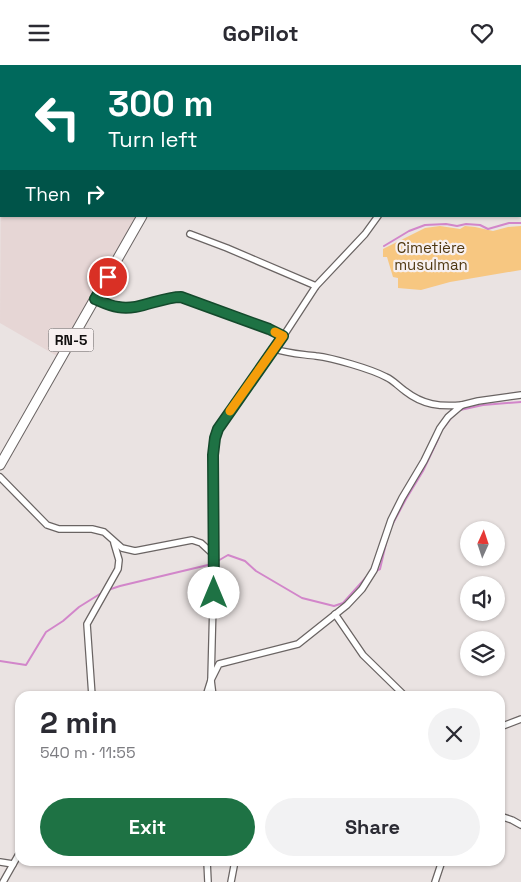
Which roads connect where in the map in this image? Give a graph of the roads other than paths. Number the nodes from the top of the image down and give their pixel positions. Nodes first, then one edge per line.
1 (141, 217) edge
2 (377, 217) edge
3 (190, 235) dead end
4 (316, 286) junction
5 (95, 299) junction
6 (283, 336) junction
7 (275, 349) junction
8 (521, 395) edge
9 (462, 405) junction
10 (0, 465) edge
11 (0, 477) edge
12 (113, 541) junction
13 (214, 555) junction
14 (335, 614) junction
15 (211, 680) junction
16 (92, 691) edge
17 (208, 691) edge
18 (212, 691) edge
19 (400, 691) edge
20 (521, 719) edge
21 (505, 725) edge
22 (505, 818) edge
23 (521, 825) edge
24 (15, 861) edge
25 (0, 862) edge
26 (13, 864) junction
27 (207, 866) edge
28 (234, 866) edge
29 (440, 866) edge
30 (3, 882) edge
31 (208, 882) edge
32 (230, 882) edge
33 (435, 882) edge

1 - 5 main road, RN-5
2 - 4 street
3 - 4 street
4 - 6 street
5 - 6 street
5 - 10 main road, RN-5
6 - 7 street
7 - 9 street
7 - 13 street
8 - 9 street
9 - 14 street
11 - 12 street
12 - 13 street
12 - 16 street
13 - 15 street
14 - 15 street
14 - 19 street
15 - 17 street
15 - 18 street
20 - 21 street
22 - 23 street
24 - 26 street
25 - 26 street
26 - 30 street
27 - 31 street
28 - 32 street
29 - 33 street

